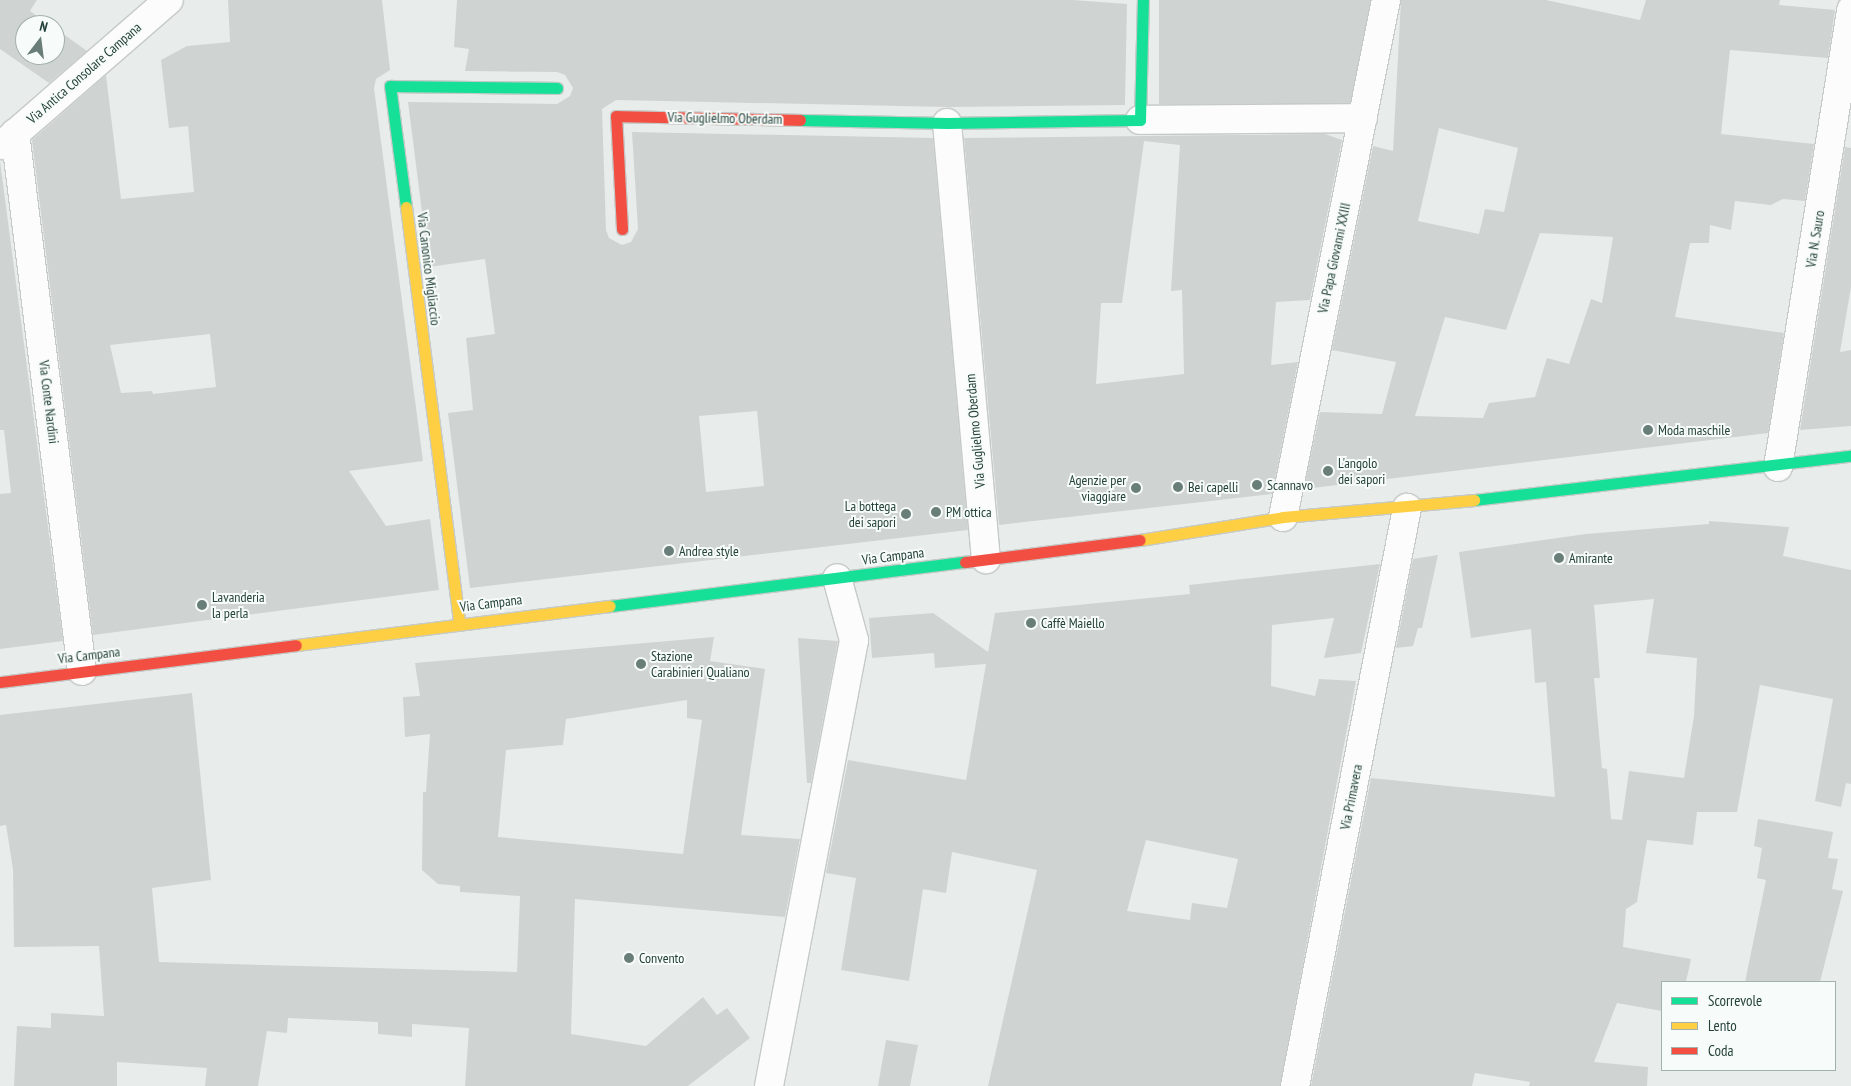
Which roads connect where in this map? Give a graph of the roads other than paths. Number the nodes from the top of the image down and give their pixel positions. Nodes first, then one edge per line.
1 (169, 0) edge
2 (1143, 0) edge
3 (1386, 0) edge
4 (1851, 10) edge
5 (557, 88) dead end
6 (1363, 118) junction
7 (1140, 120) junction
8 (947, 123) junction
9 (8, 140) edge
10 (622, 230) dead end
11 (1851, 456) edge
12 (1778, 467) junction
13 (1407, 508) junction
14 (1282, 517) junction
15 (986, 559) junction
16 (838, 578) junction
17 (459, 622) junction
18 (82, 671) junction
19 (0, 682) edge
20 (769, 1086) edge
21 (1295, 1086) edge

1 - 9 street, Via Antica Consolare Campana
2 - 7 main road
3 - 6 street, Via Papa Giovanni XXIII
4 - 12 street, Via N. Sauro
5 - 17 main road, Via Canonico Migliaccio
6 - 7 street
6 - 14 street, Via Papa Giovanni XXIII
7 - 8 main road, Via Guglielmo Oberdam
8 - 10 main road, Via Guglielmo Oberdam
8 - 15 street, Via Guglielmo Oberdam
9 - 18 street, Via Conte Nardini
11 - 12 main road, Via Campana
12 - 13 main road, Via Campana
13 - 14 main road, Via Campana
13 - 21 street, Via Primavera
14 - 15 main road, Via Campana
15 - 16 main road, Via Campana
16 - 17 main road, Via Campana
16 - 20 street
17 - 18 main road, Via Campana
18 - 19 main road, Via Campana

